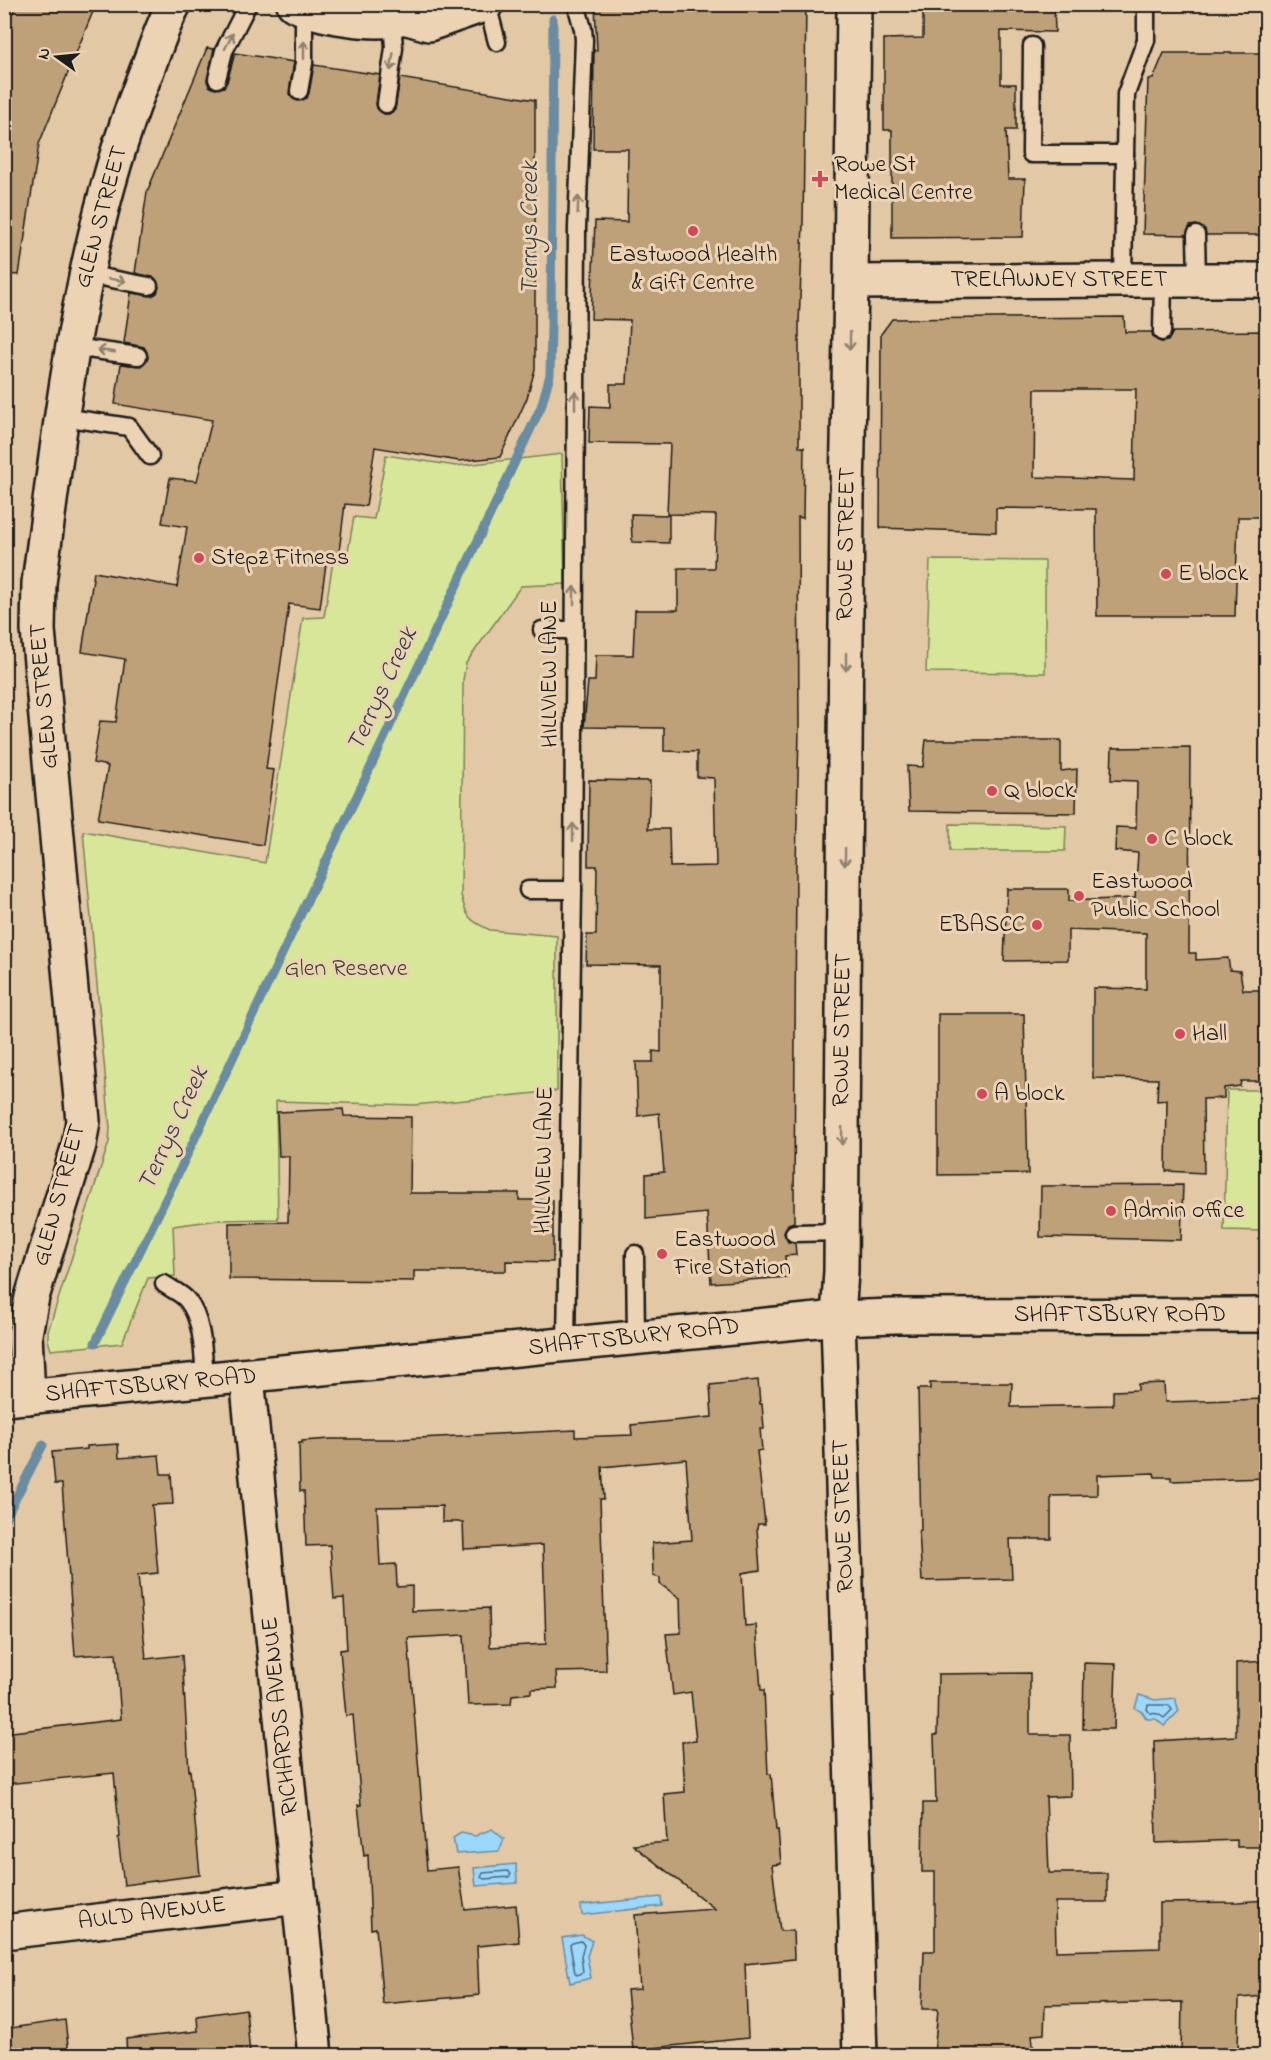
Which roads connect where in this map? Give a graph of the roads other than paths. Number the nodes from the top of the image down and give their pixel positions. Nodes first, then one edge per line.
1 (174, 4) edge
2 (248, 4) edge
3 (487, 4) edge
4 (576, 4) edge
5 (854, 4) edge
6 (1146, 4) edge
7 (299, 7) edge
8 (405, 14) edge
9 (497, 42) dead end
10 (1032, 46) dead end
11 (217, 79) dead end
12 (299, 91) dead end
13 (386, 104) dead end
14 (1125, 154) junction
15 (1196, 235) dead end
16 (85, 274) junction
17 (1123, 280) junction
18 (1163, 280) junction
19 (1197, 280) junction
20 (1266, 280) edge
21 (852, 282) junction
22 (149, 286) dead end
23 (1162, 332) dead end
24 (74, 347) junction
25 (138, 356) dead end
26 (63, 417) junction
27 (150, 456) dead end
28 (542, 630) dead end
29 (574, 630) junction
30 (528, 890) dead end
31 (573, 890) junction
32 (842, 1232) junction
33 (795, 1233) dead end
34 (635, 1254) dead end
35 (164, 1284) dead end
36 (1266, 1315) edge
37 (838, 1318) junction
38 (636, 1337) junction
39 (566, 1344) junction
40 (247, 1377) junction
41 (205, 1381) junction
42 (16, 1398) edge
43 (299, 1897) junction
44 (4, 1932) edge
45 (315, 2055) edge
46 (860, 2055) edge

1 - 16 street, GLEN STREET
11 -> 2 lane
3 - 8 street
3 - 9 lane
29 -> 4 lane, HILLVIEW LANE
5 - 21 street, ROWE STREET
6 - 14 lane
7 - 8 street
12 -> 7 lane
8 -> 13 lane
10 - 14 lane
14 - 17 lane
15 - 19 lane
16 -> 22 lane
16 - 24 street, GLEN STREET
17 - 18 street, TRELAWNEY STREET
17 - 21 street, TRELAWNEY STREET
18 - 19 street, TRELAWNEY STREET
18 - 23 lane
19 - 20 street, TRELAWNEY STREET
21 -> 32 street, ROWE STREET
25 -> 24 lane
24 - 26 street, GLEN STREET
26 - 27 lane
26 - 42 street, GLEN STREET
28 - 29 lane
31 -> 29 lane, HILLVIEW LANE
30 - 31 lane
31 - 39 lane, HILLVIEW LANE
32 - 33 lane
32 - 37 street, ROWE STREET
34 - 38 lane
35 - 41 lane
36 - 37 street, SHAFTSBURY ROAD
37 - 38 street, SHAFTSBURY ROAD
37 - 46 street, ROWE STREET
38 - 39 street, SHAFTSBURY ROAD
39 - 40 street, SHAFTSBURY ROAD
40 - 41 street, SHAFTSBURY ROAD
40 - 43 street, RICHARDS AVENUE
41 - 42 street, SHAFTSBURY ROAD
43 - 44 street, AULD AVENUE
43 - 45 street, RICHARDS AVENUE

